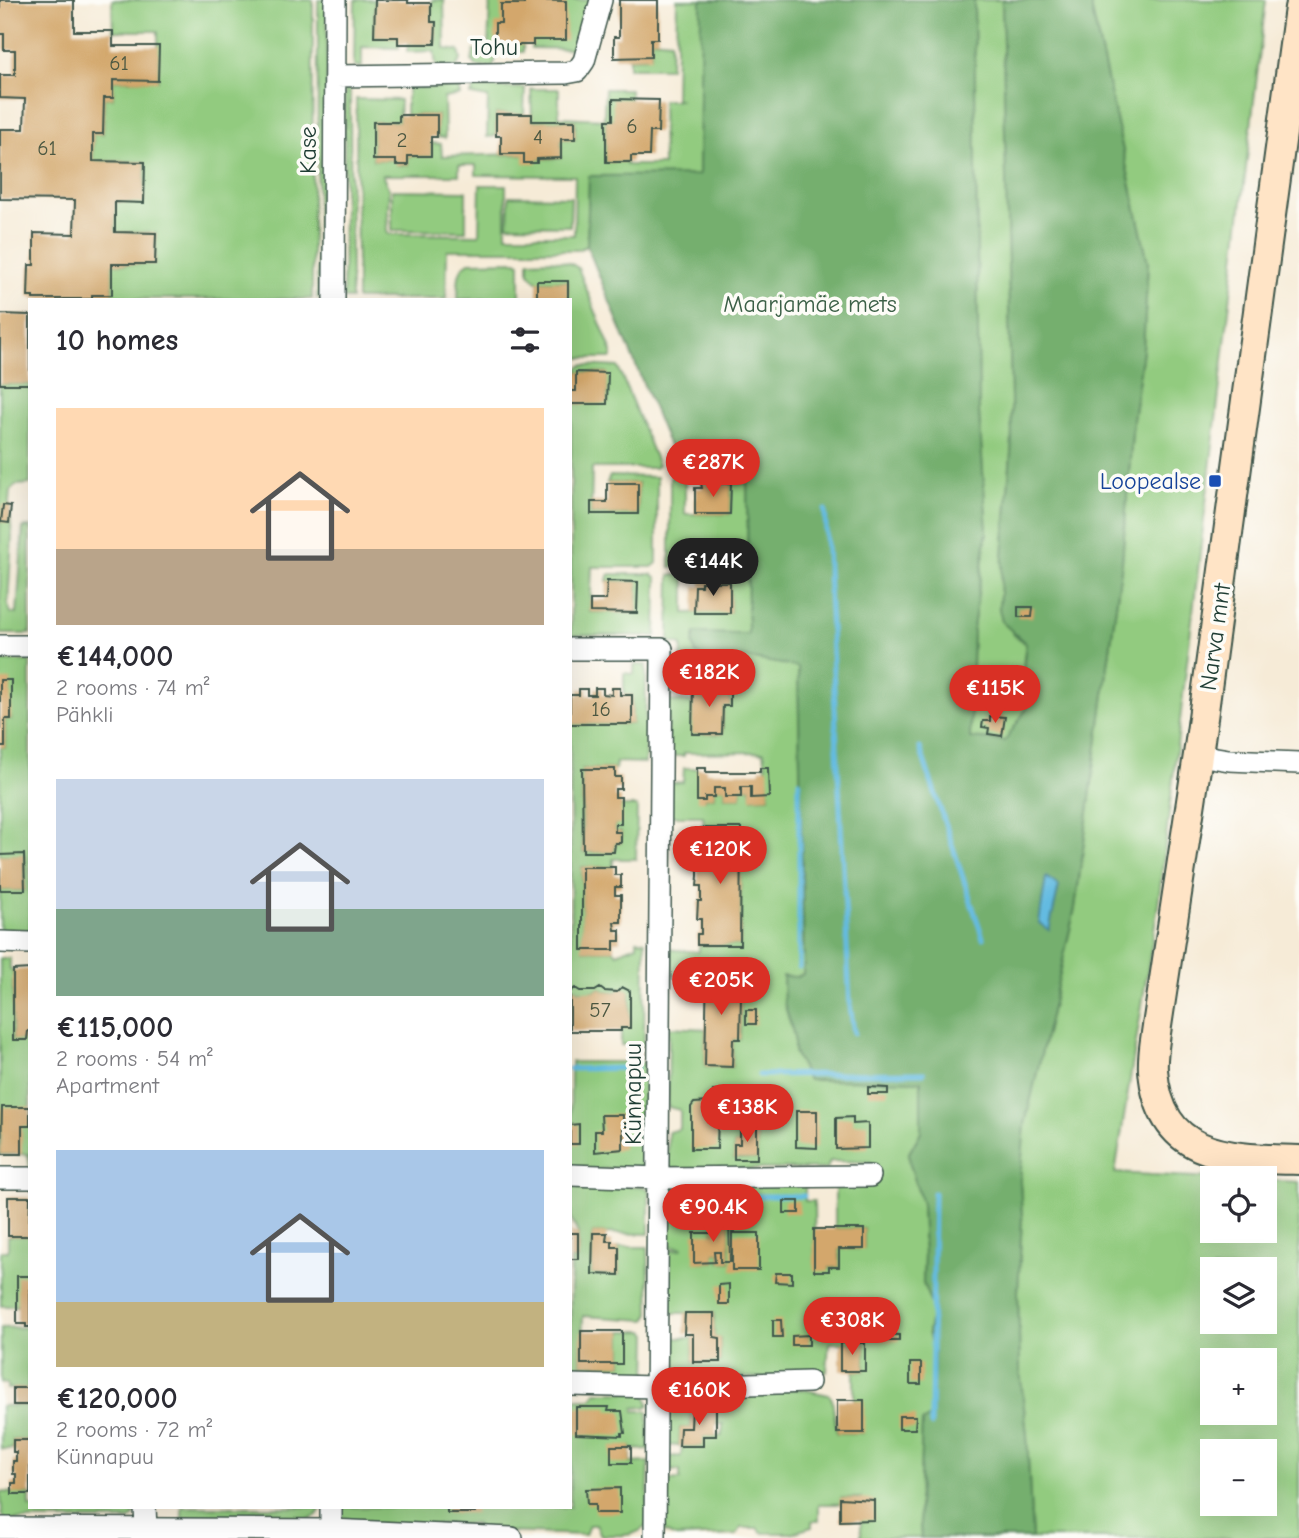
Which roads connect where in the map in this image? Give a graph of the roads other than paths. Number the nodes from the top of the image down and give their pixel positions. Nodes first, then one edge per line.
1 (335, 0) edge
2 (601, 0) edge
3 (1299, 8) edge
4 (335, 76) junction
5 (334, 298) edge
6 (0, 646) edge
7 (28, 646) edge
8 (572, 649) edge
9 (1198, 755) junction
10 (1299, 763) edge
11 (0, 942) edge
12 (28, 943) edge
13 (1299, 1160) edge
14 (572, 1175) edge
15 (870, 1176) dead end
16 (0, 1178) edge
17 (28, 1178) edge
18 (659, 1178) junction
19 (809, 1382) dead end
20 (572, 1385) edge
21 (657, 1387) junction
22 (145, 1509) edge
23 (331, 1509) edge
24 (0, 1528) edge
25 (146, 1529) junction
26 (331, 1534) edge
27 (512, 1538) edge
28 (655, 1538) edge

1 - 4 street, Kase
2 - 4 street, Tohu
3 - 9 main road, Narva mnt
4 - 5 street, Kase
6 - 7 street
8 - 18 street, Künnapuu
9 - 10 street
9 - 13 main road, Narva mnt
11 - 12 street
14 - 18 street
15 - 18 street
16 - 17 street
18 - 21 street, Künnapuu
19 - 21 street
20 - 21 street
21 - 28 street, Künnapuu
22 - 25 street
23 - 26 street
24 - 25 street
25 - 26 street
26 - 27 street

